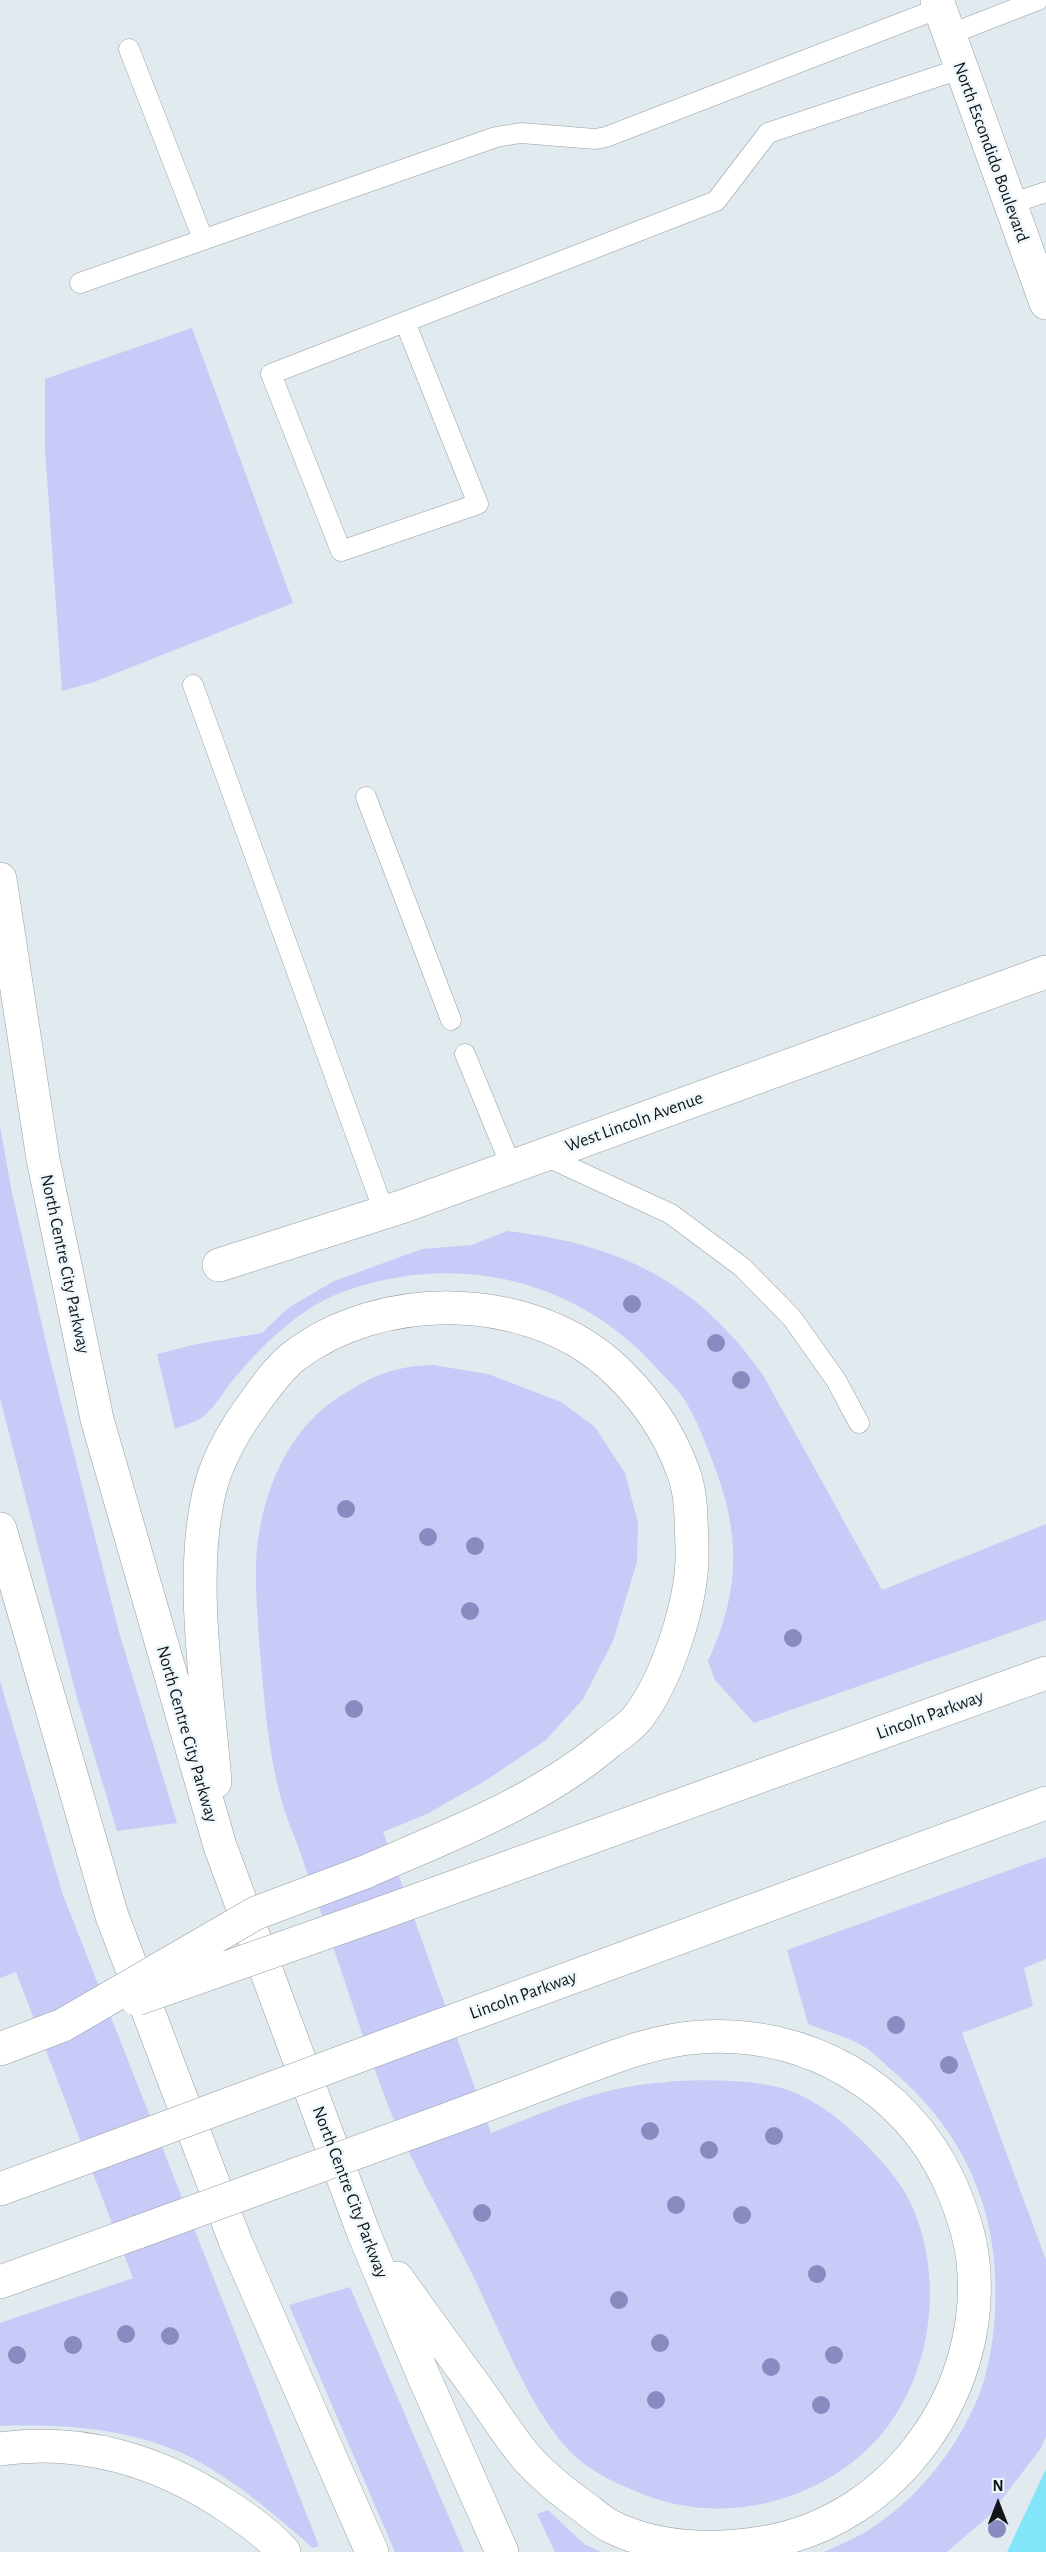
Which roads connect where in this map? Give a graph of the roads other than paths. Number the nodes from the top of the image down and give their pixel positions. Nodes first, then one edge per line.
1 (1038, 0) edge
2 (942, 14) edge
3 (129, 49) dead end
4 (960, 69) junction
5 (1046, 192) edge
6 (1010, 204) junction
7 (203, 239) junction
8 (80, 283) dead end
9 (1046, 303) edge
10 (405, 322) junction
11 (193, 685) dead end
12 (366, 798) dead end
13 (0, 879) edge
14 (1046, 972) edge
15 (451, 1020) dead end
16 (465, 1054) dead end
17 (543, 1155) junction
18 (511, 1166) junction
19 (384, 1212) junction
20 (219, 1265) dead end
21 (859, 1423) dead end
22 (0, 1529) edge
23 (1046, 1673) edge
24 (1046, 1803) edge
25 (220, 1846) junction
26 (63, 2025) junction
27 (0, 2049) edge
28 (0, 2189) edge
29 (364, 2234) junction
30 (0, 2282) edge
31 (0, 2449) edge
32 (284, 2552) edge
33 (372, 2552) edge
34 (502, 2552) edge

1 - 2 lane
2 - 4 main road, North Escondido Boulevard
2 - 7 lane
3 - 7 lane
4 - 6 main road, North Escondido Boulevard
4 - 10 lane
5 - 6 lane
6 - 9 main road, North Escondido Boulevard
7 - 8 lane
10 - 10 lane
11 - 19 lane
12 - 15 lane
13 - 25 main road, North Centre City Parkway
14 - 17 main road, West Lincoln Avenue
16 - 18 lane
17 - 18 main road, West Lincoln Avenue
17 - 21 lane
18 - 19 main road, West Lincoln Avenue
19 - 20 main road, West Lincoln Avenue
22 - 33 main road
23 - 26 main road, Lincoln Parkway, bridge
24 - 28 main road, Lincoln Parkway, bridge
25 - 26 main road, bridge
25 - 29 main road, North Centre City Parkway
26 - 27 main road, Lincoln Parkway
29 - 30 main road, bridge
29 - 34 main road, North Centre City Parkway
31 - 32 main road

